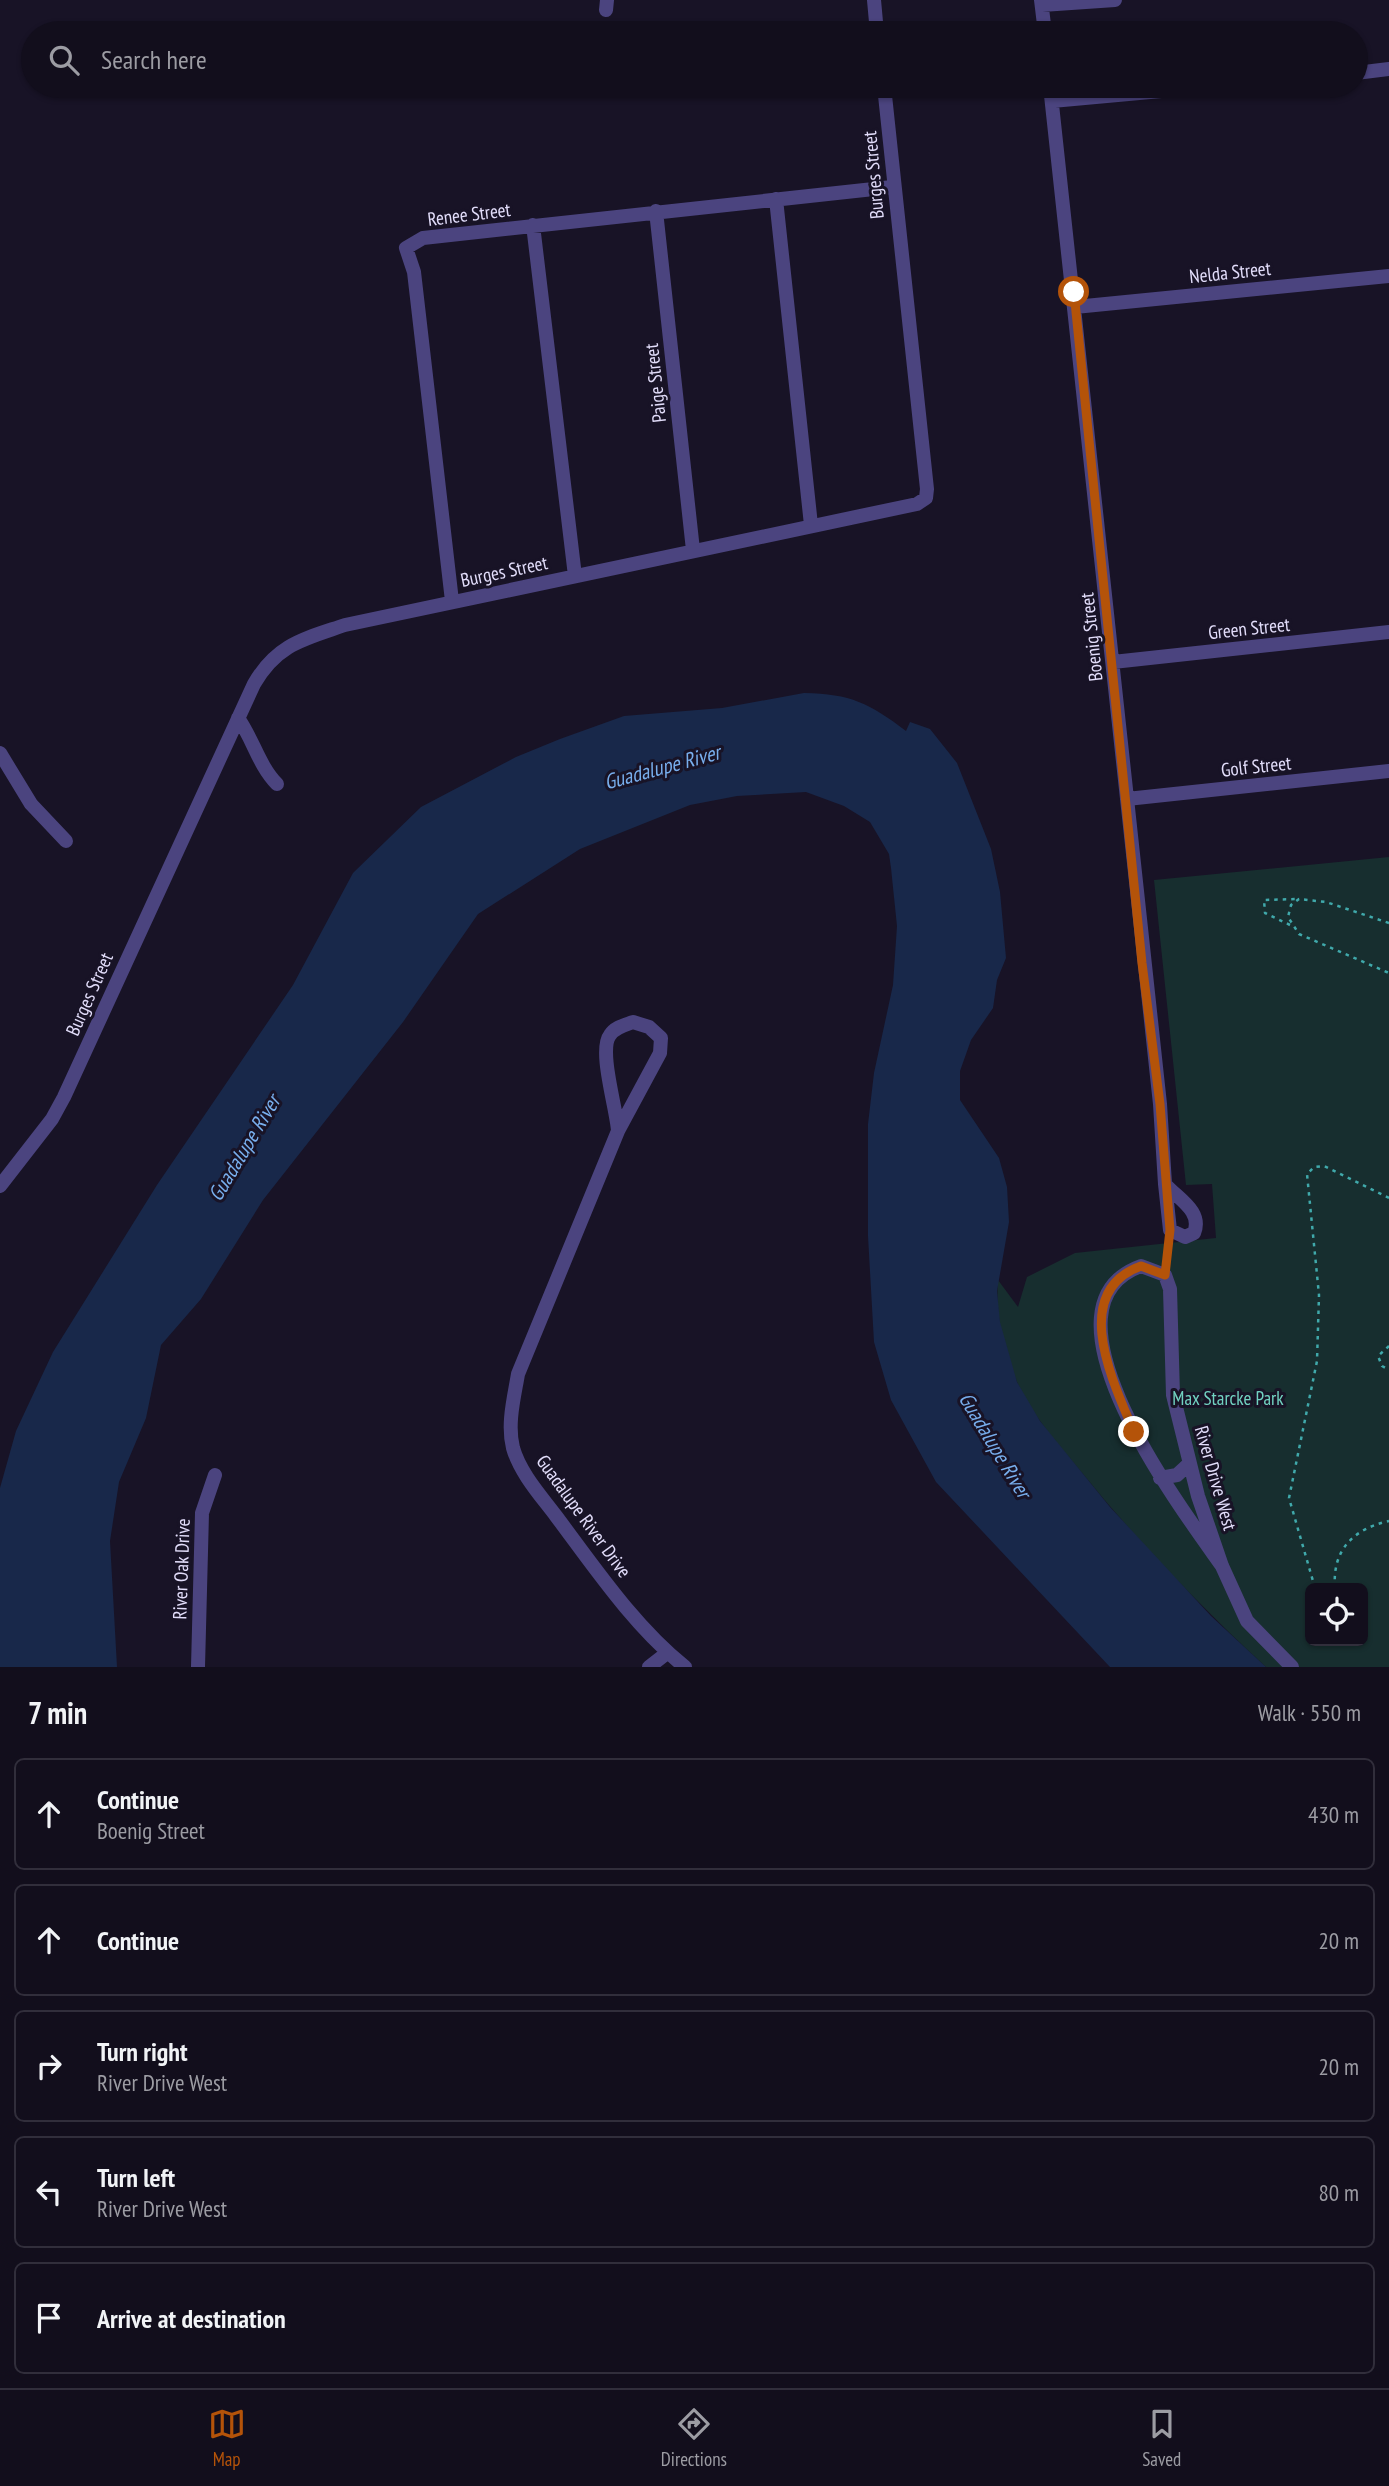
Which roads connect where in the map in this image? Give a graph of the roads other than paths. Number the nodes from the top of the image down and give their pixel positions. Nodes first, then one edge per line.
1 (874, 0) edge
2 (1115, 0) edge
3 (1042, 3) edge
4 (876, 21) edge
5 (1044, 21) edge
6 (1389, 69) edge
7 (1368, 71) edge
8 (885, 98) edge
9 (1052, 98) edge
10 (1085, 98) edge
11 (1052, 101) junction
12 (892, 187) junction
13 (775, 199) junction
14 (656, 211) junction
15 (533, 225) junction
16 (1389, 276) edge
17 (1075, 307) junction
18 (811, 525) junction
19 (693, 550) junction
20 (575, 576) junction
21 (452, 601) junction
22 (1389, 632) edge
23 (1113, 662) junction
24 (238, 718) junction
25 (0, 753) edge
26 (1389, 771) edge
27 (276, 785) dead end
28 (1127, 799) junction
29 (66, 841) dead end
30 (618, 1131) junction
31 (1165, 1184) junction
32 (0, 1186) edge
33 (1190, 1463) junction
34 (215, 1475) dead end
35 (1160, 1478) junction
36 (1222, 1566) junction
37 (667, 1653) junction
38 (198, 1667) edge
39 (649, 1667) edge
40 (685, 1667) edge
41 (1292, 1667) edge

1 - 4 street
2 - 3 street
3 - 5 street
6 - 7 street
8 - 12 street, Burges Street
9 - 11 street, Boenig Street
10 - 11 street
11 - 17 street, Boenig Street
12 - 13 street, Renee Street
12 - 18 street, Burges Street
13 - 14 street, Renee Street
13 - 18 street
14 - 15 street, Renee Street
14 - 19 street, Paige Street
15 - 20 street
15 - 21 street, Renee Street
16 - 17 street, Nelda Street
17 - 23 street, Boenig Street
18 - 19 street, Burges Street
19 - 20 street, Burges Street
20 - 21 street, Burges Street
21 - 24 street, Burges Street
22 - 23 street, Green Street
23 - 28 street, Boenig Street
24 - 27 street
24 - 32 street, Burges Street
25 - 29 street
26 - 28 street, Golf Street
28 - 31 street, Boenig Street
30 - 30 street, Guadalupe River Drive
30 - 37 street, Guadalupe River Drive
31 - 31 street, Boenig Street
33 - 35 street
33 - 35 street, River Drive West
33 - 36 street, River Drive West
34 - 38 street, River Oak Drive
35 - 36 street, River Drive West
36 - 41 street, River Drive West
37 - 39 street
37 - 40 street, Guadalupe River Drive

